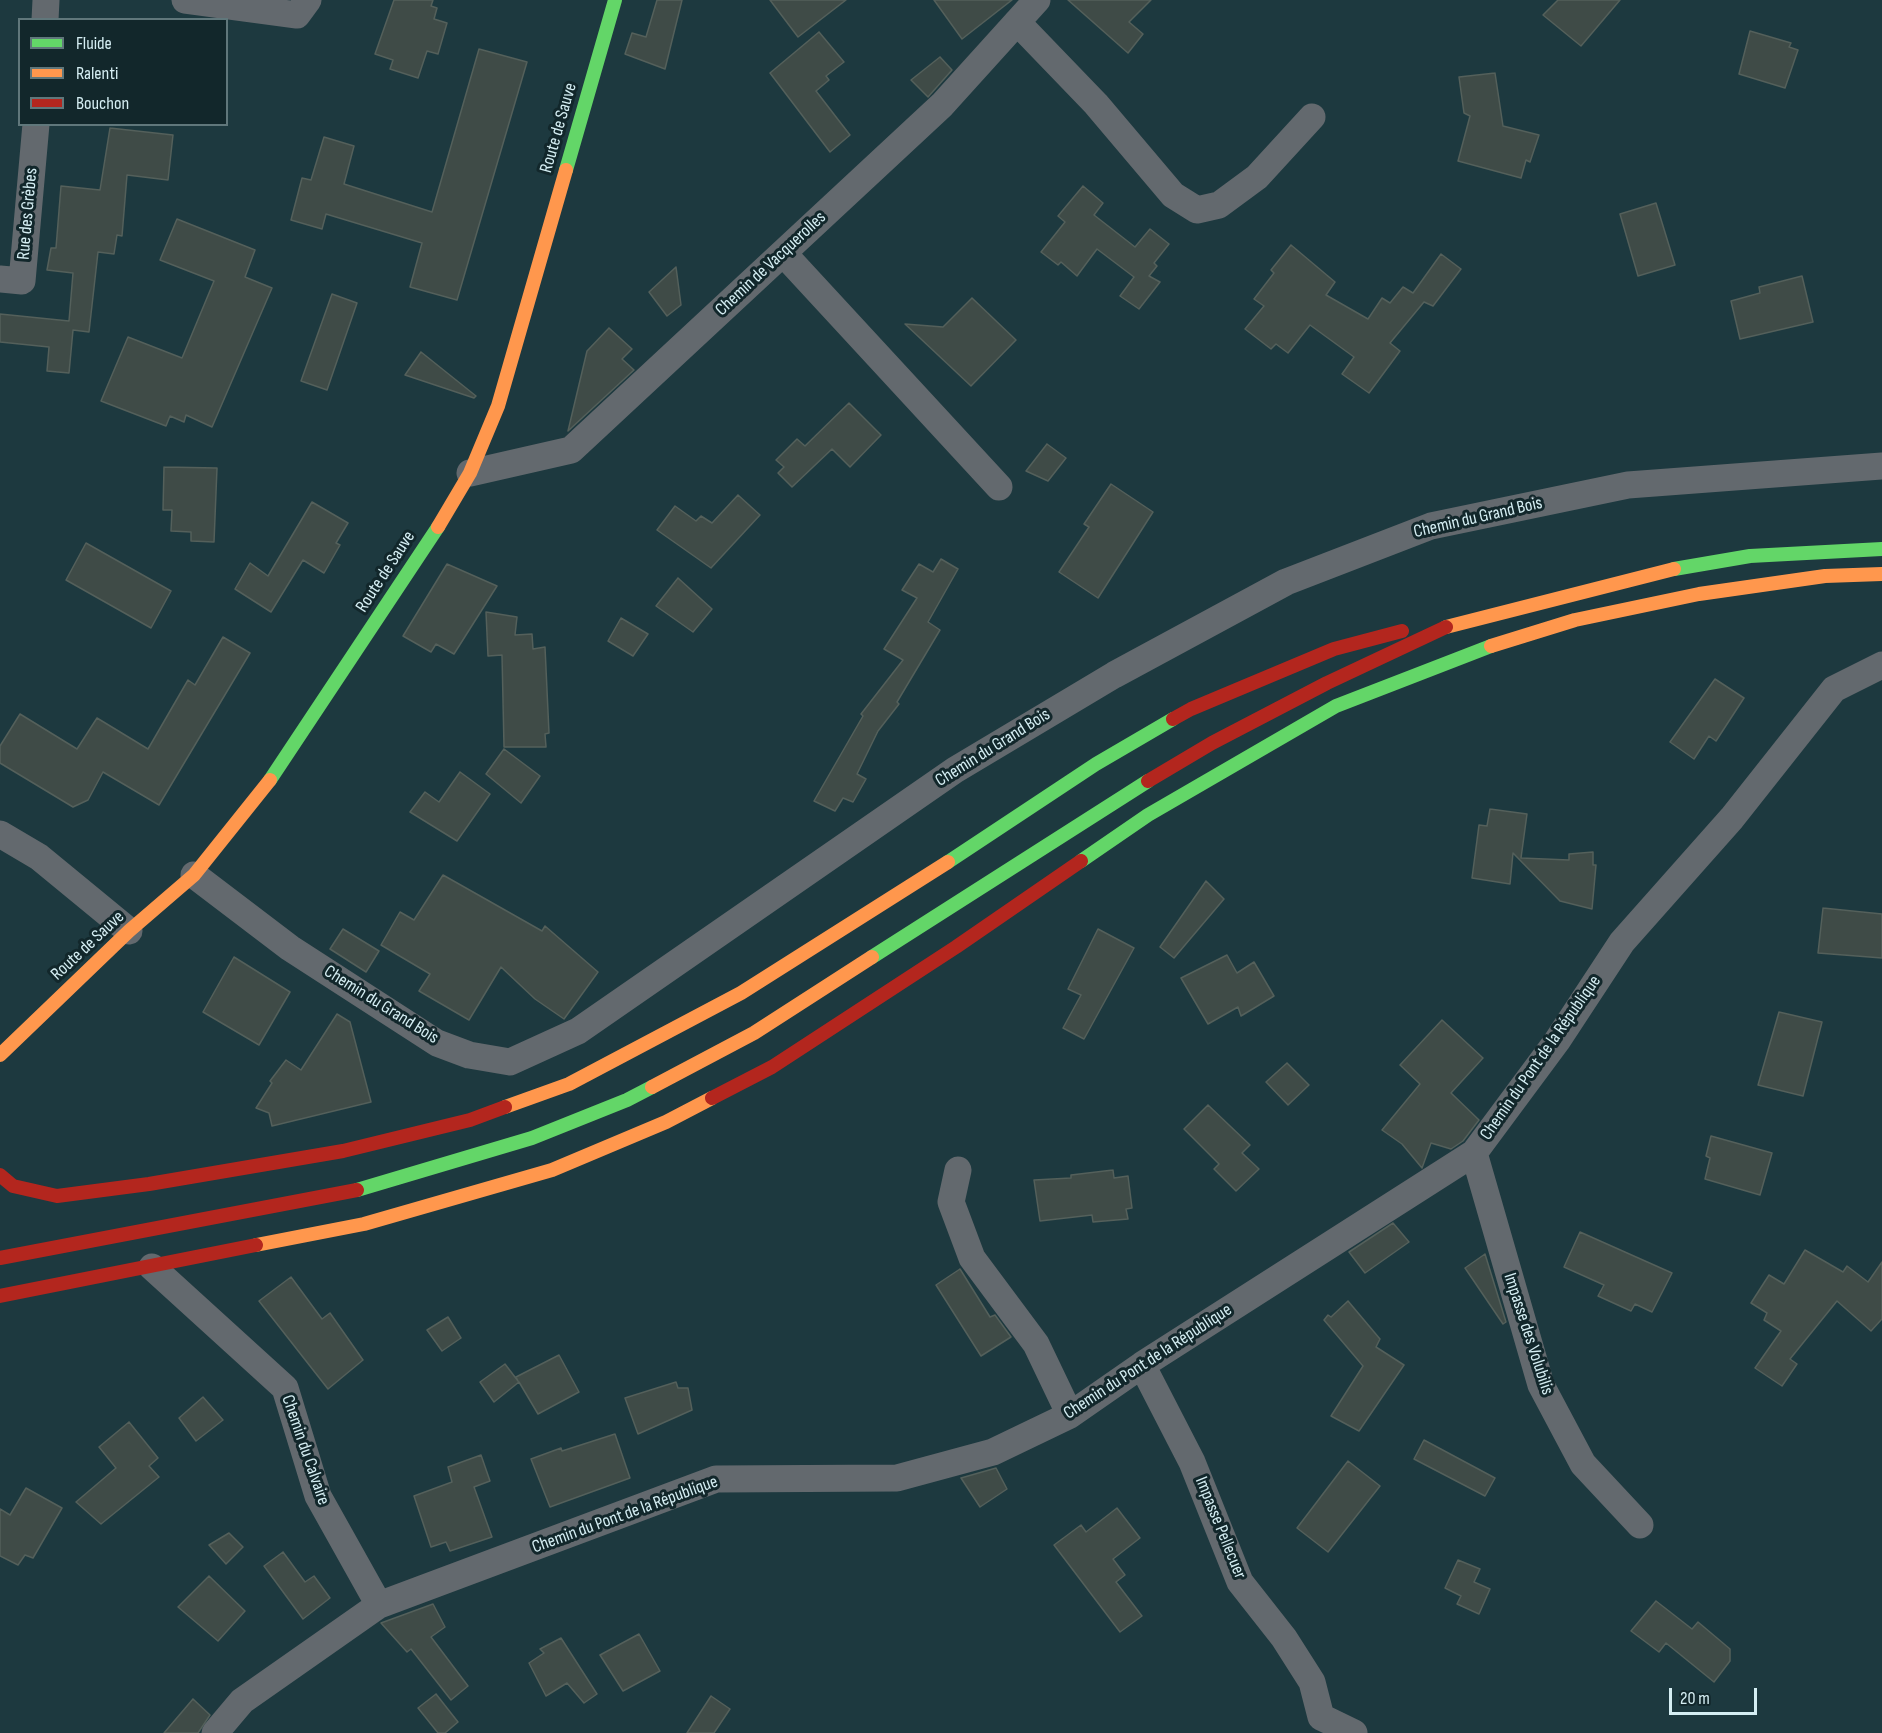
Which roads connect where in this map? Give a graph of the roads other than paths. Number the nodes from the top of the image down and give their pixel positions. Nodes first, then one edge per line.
1 (46, 0) edge
2 (184, 0) edge
3 (308, 0) edge
4 (615, 0) edge
5 (1037, 0) edge
6 (45, 18) edge
7 (1017, 22) junction
8 (1311, 117) dead end
9 (36, 126) edge
10 (783, 253) junction
11 (0, 279) edge
12 (1882, 466) edge
13 (470, 473) junction
14 (999, 487) dead end
15 (1882, 549) edge
16 (1882, 574) edge
17 (1448, 626) junction
18 (1882, 665) edge
19 (0, 834) edge
20 (194, 875) junction
21 (129, 931) junction
22 (0, 1054) edge
23 (1474, 1153) junction
24 (958, 1170) dead end
25 (0, 1175) edge
26 (57, 1196) junction
27 (16, 1202) dead end
28 (0, 1258) edge
29 (152, 1267) junction
30 (0, 1296) edge
31 (1142, 1365) junction
32 (1070, 1415) junction
33 (1640, 1525) dead end
34 (379, 1605) junction
35 (215, 1733) edge
36 (1354, 1733) edge

1 - 6 street
2 - 3 street
4 - 13 main road, Route de Sauve
5 - 7 street, Chemin de Vacquerolles
7 - 8 street
7 - 10 street, Chemin de Vacquerolles
9 - 11 street, Rue des Grèbes
10 - 13 street, Chemin de Vacquerolles
10 - 14 street
12 - 20 street, Chemin du Grand Bois
13 - 20 main road, Route de Sauve
15 - 17 main road
16 - 29 main road
17 - 26 main road
17 - 28 main road
18 - 23 street, Chemin du Pont de la République
19 - 21 street
20 - 21 main road, Route de Sauve
21 - 22 main road, Route de Sauve
23 - 31 street, Chemin du Pont de la République
23 - 33 street, Impasse des Volubilis
24 - 32 street
25 - 26 main road
26 - 27 main road
29 - 30 main road
29 - 34 street, Chemin du Calvaire
31 - 32 street, Chemin du Pont de la République
31 - 36 street, Impasse Pellecuer
32 - 34 street, Chemin du Pont de la République
34 - 35 street, Chemin du Pont de la République

